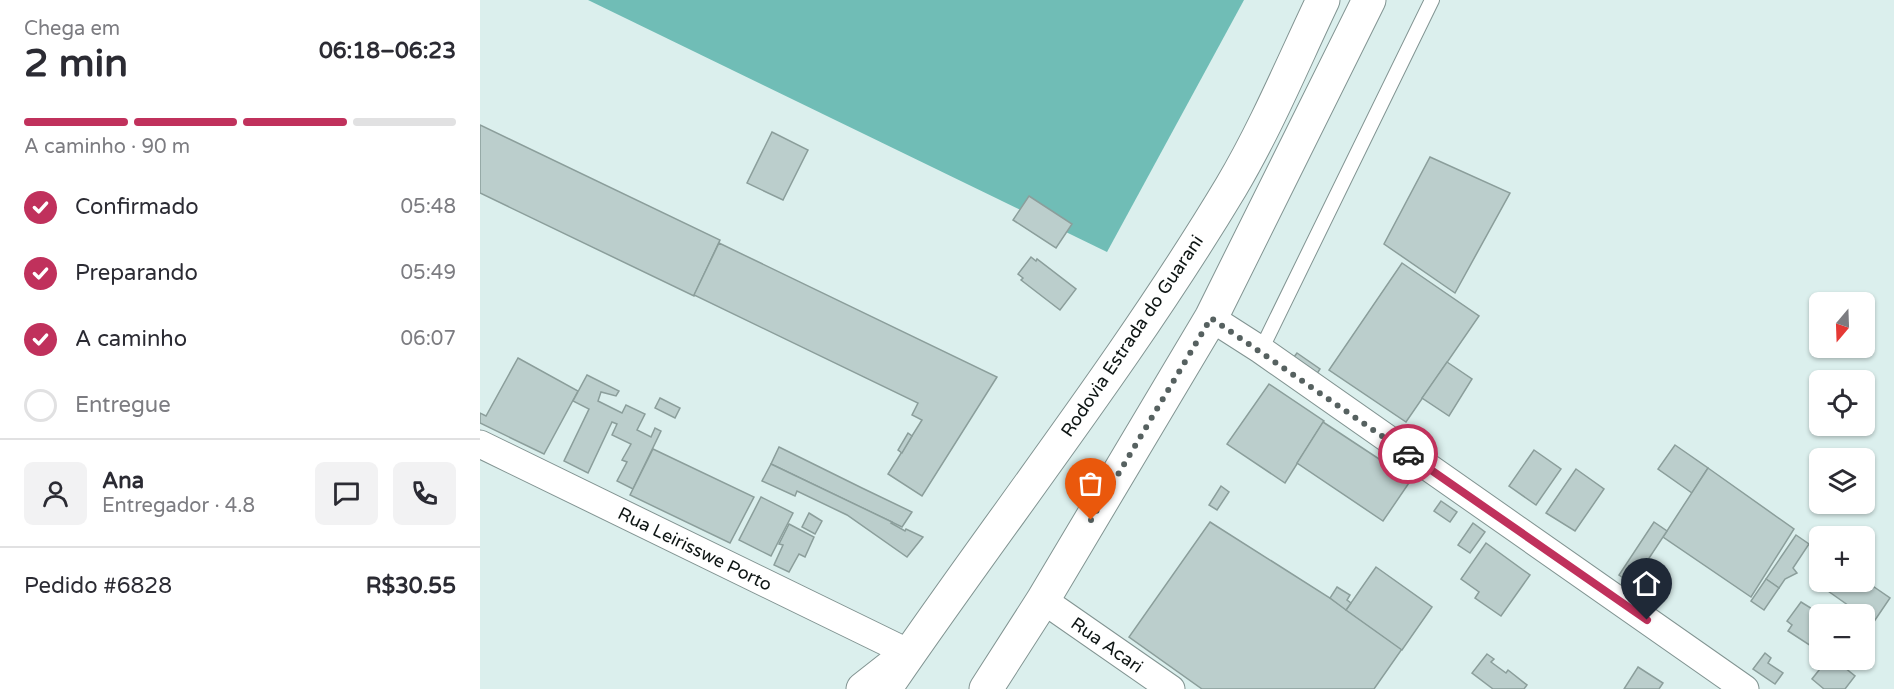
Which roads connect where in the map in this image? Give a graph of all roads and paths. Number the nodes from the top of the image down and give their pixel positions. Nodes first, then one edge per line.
1 (1323, 0) edge
2 (1369, 0) edge
3 (1432, 0) edge
4 (1211, 318) junction
5 (1261, 350) junction
6 (480, 444) edge
7 (1043, 600) junction
8 (909, 653) junction
9 (1002, 675) edge
10 (1728, 684) edge
11 (864, 689) edge
12 (885, 689) edge
13 (986, 689) edge
14 (1171, 689) edge

1 - 8 main road, Rodovia Estrada do Guarani
2 - 4 main road
3 - 5 lane
4 - 5 street
4 - 7 main road
5 - 10 street
6 - 8 street, Rua Leirisswe Porto
7 - 9 main road
7 - 14 street, Rua Acari
8 - 11 main road
8 - 12 main road
9 - 13 main road

